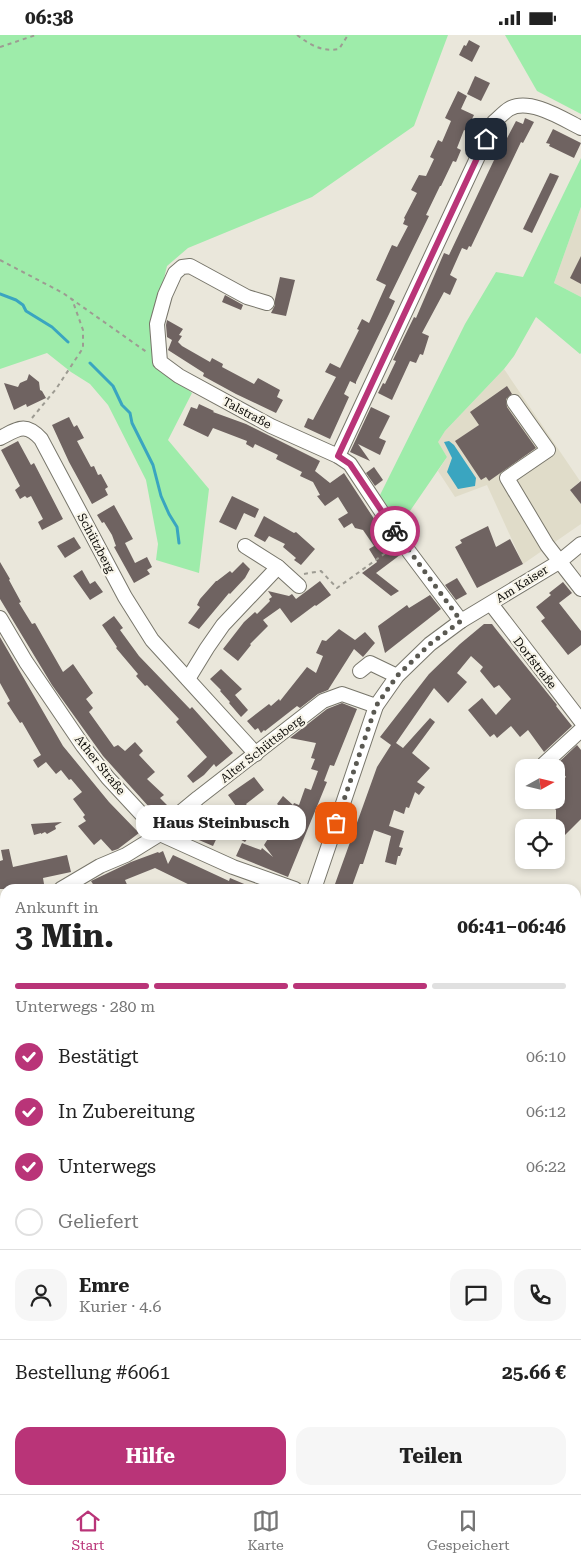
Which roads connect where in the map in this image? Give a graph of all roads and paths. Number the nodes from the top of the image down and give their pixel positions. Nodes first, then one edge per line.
1 (36, 35) edge
2 (297, 35) edge
3 (348, 35) edge
4 (0, 47) edge
5 (581, 127) edge
6 (0, 260) edge
7 (72, 299) junction
8 (267, 303) dead end
9 (160, 362) junction
10 (514, 402) dead end
11 (25, 428) junction
12 (0, 438) edge
13 (338, 456) junction
14 (401, 541) junction
15 (581, 544) edge
16 (245, 546) dead end
17 (559, 562) junction
18 (278, 567) junction
19 (321, 571) dead end
20 (299, 586) dead end
21 (581, 589) edge
22 (491, 604) junction
23 (0, 618) edge
24 (461, 621) junction
25 (360, 671) dead end
26 (397, 676) junction
27 (188, 679) junction
28 (376, 706) junction
29 (581, 721) edge
30 (581, 730) edge
31 (256, 754) junction
32 (549, 759) edge
33 (160, 834) junction
34 (78, 884) edge
35 (282, 884) edge
36 (316, 884) edge

1 - 4 path
2 - 3 path
5 - 13 street
6 - 7 path
7 - 9 path
7 - 11 path
8 - 9 street
9 - 13 street, Talstraße
10 - 17 street
11 - 12 street
11 - 27 street, Schützberg
13 - 14 street, Talstraße
14 - 19 path
14 - 24 street, Talstraße
15 - 17 street, Am Kaiser
16 - 18 street
17 - 21 street
17 - 22 street, Am Kaiser
18 - 20 street
18 - 27 street
22 - 24 street, Am Kaiser
22 - 29 street, Dorfstraße
23 - 33 street, Ather Straße
24 - 26 street, Am Kaiser
25 - 26 street
26 - 28 street, Am Kaiser
27 - 31 street, Schützberg
28 - 31 street, Alter Schüttsberg
28 - 36 street, Am Kaiser
30 - 32 street
31 - 33 street, Alter Schüttsberg
33 - 34 street, Alter Schüttsberg
33 - 35 street, Ather Straße

